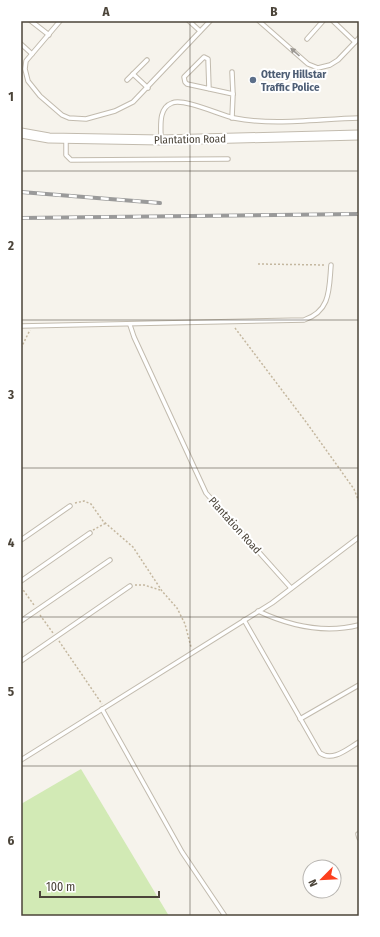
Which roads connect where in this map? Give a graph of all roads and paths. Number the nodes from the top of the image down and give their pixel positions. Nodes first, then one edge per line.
1 (32, 21) edge
2 (60, 21) edge
3 (189, 21) edge
4 (210, 21) edge
5 (259, 21) edge
6 (323, 21) edge
7 (333, 21) edge
8 (200, 31) junction
9 (49, 35) junction
10 (359, 38) edge
11 (307, 39) dead end
12 (355, 42) junction
13 (21, 44) edge
14 (32, 54) junction
15 (147, 60) dead end
16 (232, 72) dead end
17 (132, 74) junction
18 (127, 80) dead end
19 (148, 88) junction
20 (209, 89) junction
21 (233, 94) junction
22 (232, 118) junction
23 (359, 118) edge
24 (21, 133) edge
25 (359, 135) edge
26 (66, 138) junction
27 (161, 140) junction
28 (228, 159) dead end
29 (258, 264) dead end
30 (331, 265) joint
31 (231, 323) junction
32 (130, 325) junction
33 (21, 326) edge
34 (31, 326) junction
35 (21, 348) edge
36 (359, 502) edge
37 (70, 506) joint
38 (106, 523) junction
39 (90, 533) joint
40 (359, 537) edge
41 (21, 540) edge
42 (110, 560) dead end
43 (21, 581) edge
44 (130, 586) joint
45 (21, 587) edge
46 (291, 588) junction
47 (162, 591) junction
48 (37, 610) junction
49 (258, 611) junction
50 (244, 620) junction
51 (21, 621) edge
52 (359, 625) edge
53 (56, 637) junction
54 (192, 652) junction
55 (21, 661) edge
56 (359, 685) edge
57 (104, 708) junction
58 (300, 718) junction
59 (359, 742) edge
60 (21, 760) edge
61 (225, 916) edge

1 - 9 lane
2 - 9 lane
3 - 8 lane
4 - 8 lane
12 -> 5 lane
6 - 11 lane
7 - 12 lane
8 - 19 lane
9 - 14 lane
10 - 12 lane
13 - 14 lane
14 - 19 lane
15 - 17 lane
16 - 21 lane
17 - 18 lane
17 - 19 lane
20 - 20 lane
20 - 21 lane
21 - 22 lane
22 - 23 lane
22 - 27 lane
24 - 26 street, Plantation Road
25 - 27 street, Plantation Road
26 - 27 street, Plantation Road
26 - 28 lane
29 - 30 path
30 - 31 lane
31 - 32 lane
31 - 36 path
32 - 34 lane
32 - 46 lane, Plantation Road
33 - 34 lane
34 - 35 path
37 - 38 path
37 - 41 lane
38 - 39 path
38 - 47 path
39 - 43 lane
40 - 46 lane
42 - 48 lane
44 - 47 path
44 - 53 lane
45 - 48 path
46 - 49 lane
47 - 54 path
48 - 51 lane
48 - 53 path
49 - 50 lane
49 - 52 lane
50 - 54 lane
50 - 58 lane
53 - 55 lane
53 - 57 path
54 - 57 lane
56 - 58 lane
57 - 60 lane
57 - 61 lane
58 - 59 lane

